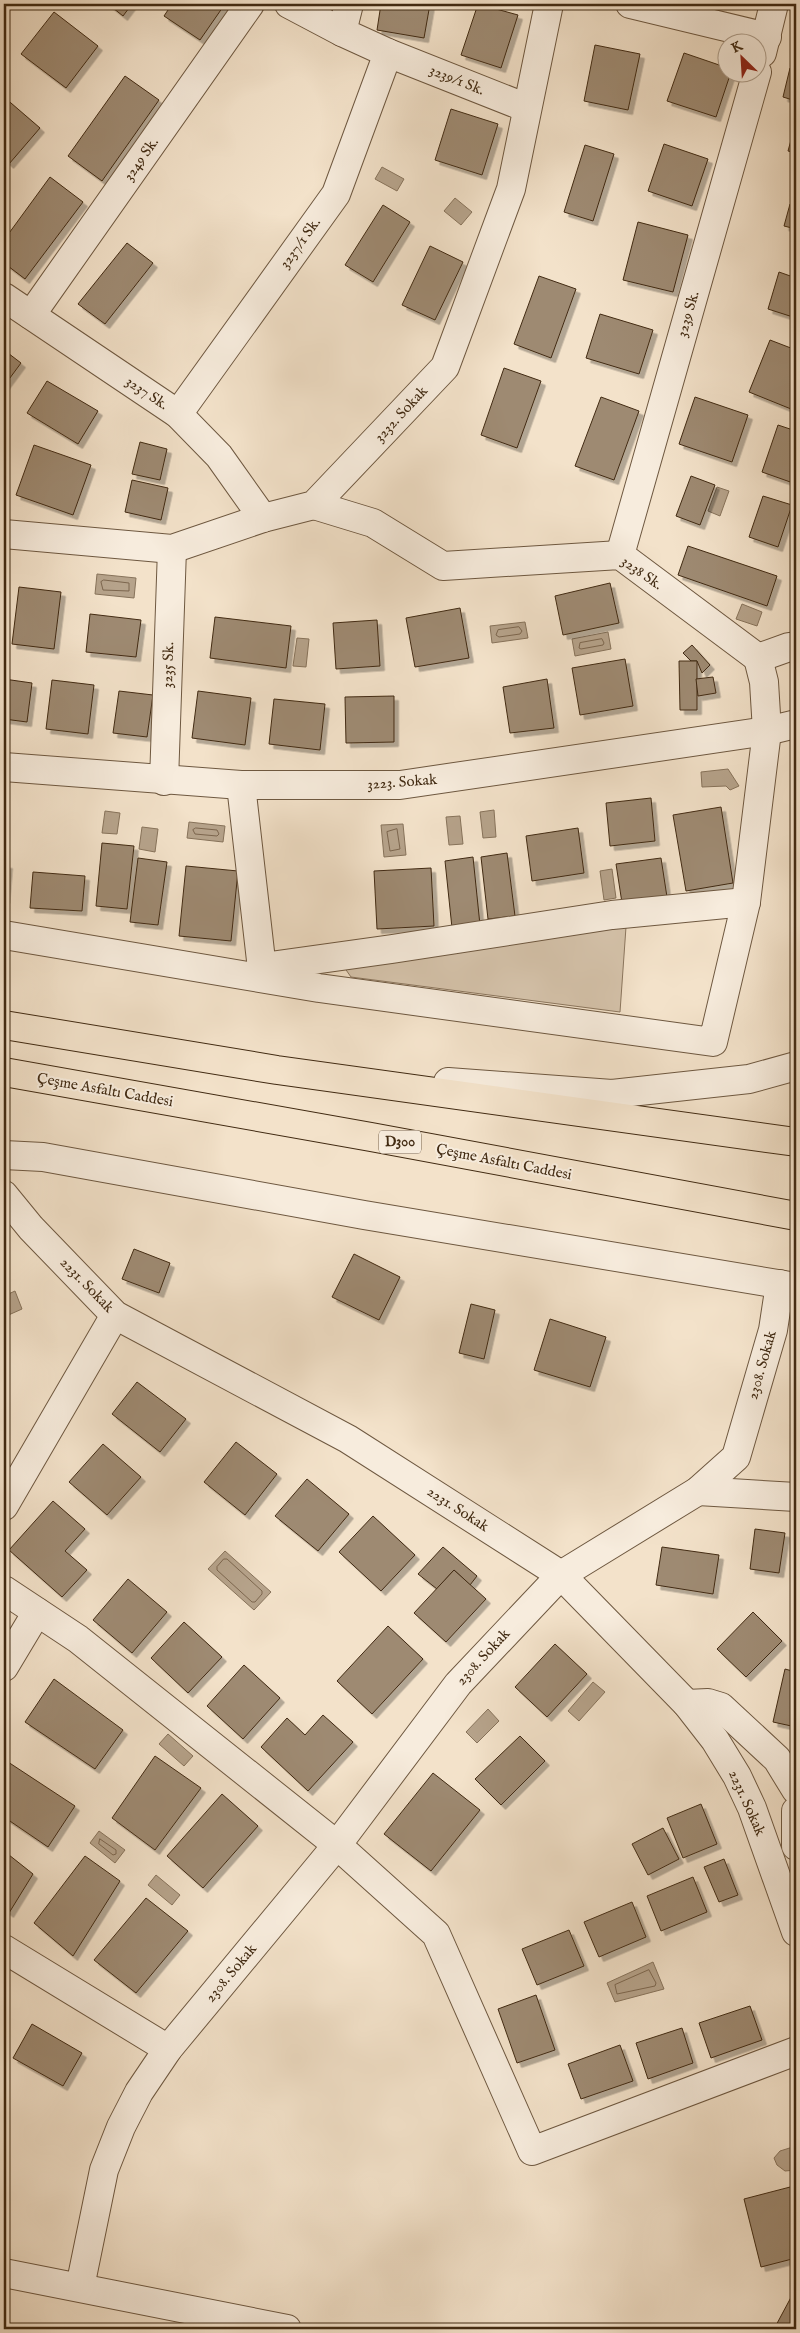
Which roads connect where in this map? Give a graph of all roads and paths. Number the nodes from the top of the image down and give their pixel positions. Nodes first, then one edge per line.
1 (250, 4) edge
2 (289, 4) edge
3 (348, 4) edge
4 (549, 4) edge
5 (630, 4) edge
6 (774, 4) edge
7 (342, 32) junction
8 (746, 32) edge
9 (768, 32) edge
10 (388, 53) junction
11 (754, 82) edge
12 (527, 108) junction
13 (4, 297) edge
14 (31, 315) junction
15 (178, 414) junction
16 (314, 505) junction
17 (263, 518) junction
18 (4, 534) edge
19 (172, 549) junction
20 (620, 555) junction
21 (794, 639) edge
22 (758, 658) junction
23 (796, 724) edge
24 (767, 732) junction
25 (4, 767) edge
26 (164, 781) junction
27 (241, 786) junction
28 (746, 902) junction
29 (4, 936) edge
30 (263, 972) junction
31 (4, 1025) edge
32 (796, 1066) edge
33 (276, 1070) junction
34 (4, 1072) edge
35 (796, 1142) edge
36 (4, 1155) edge
37 (4, 1195) edge
38 (796, 1216) edge
39 (788, 1286) edge
40 (115, 1315) junction
41 (698, 1491) junction
42 (796, 1497) edge
43 (4, 1506) edge
44 (561, 1575) junction
45 (4, 1590) edge
46 (37, 1612) junction
47 (4, 1667) edge
48 (687, 1704) junction
49 (796, 1790) edge
50 (338, 1845) junction
51 (796, 1932) edge
52 (4, 1949) edge
53 (168, 2049) junction
54 (796, 2051) edge
55 (4, 2273) edge
56 (80, 2287) junction
57 (287, 2329) edge

1 - 14 street, 3249 Sk.
2 - 7 street, 3239/1 Sk.
3 - 7 street
4 - 12 street, 3232. Sokak
5 - 8 street
6 - 9 street, 3239 Sk.
7 - 10 street, 3239/1 Sk.
10 - 12 street, 3239/1 Sk.
10 - 15 street, 3237/1 Sk.
11 - 20 street, 3239 Sk.
12 - 16 street, 3232. Sokak
13 - 14 street, 3237 Sk.
14 - 15 street, 3237 Sk.
15 - 17 street, 3237 Sk.
16 - 17 street
16 - 20 street, 3238 Sk.
17 - 19 street
18 - 19 street
19 - 26 street, 3235 Sk.
20 - 22 street, 3238 Sk.
21 - 22 street
22 - 24 street
23 - 24 street, 3223. Sokak
24 - 27 street, 3223. Sokak
24 - 28 street
25 - 26 street, 3223. Sokak
26 - 27 street, 3223. Sokak
27 - 30 street
28 - 30 street
28 - 30 street
29 - 30 street
31 - 33 highway
32 - 33 street
33 - 35 highway
34 - 38 highway, Çeşme Asfaltı Caddesi / D300
36 - 39 street
37 - 40 street, 2231. Sokak
39 - 41 street, 2308. Sokak
40 - 43 street
40 - 44 street, 2231. Sokak
41 - 42 street
41 - 44 street, 2308. Sokak
44 - 48 street, 2231. Sokak
44 - 50 street, 2308. Sokak
45 - 46 street
46 - 47 street
46 - 50 street
48 - 49 street
48 - 51 street, 2231. Sokak
50 - 53 street, 2308. Sokak
50 - 54 street
52 - 53 street
53 - 56 street, 2308. Sokak
55 - 56 street
56 - 57 street

